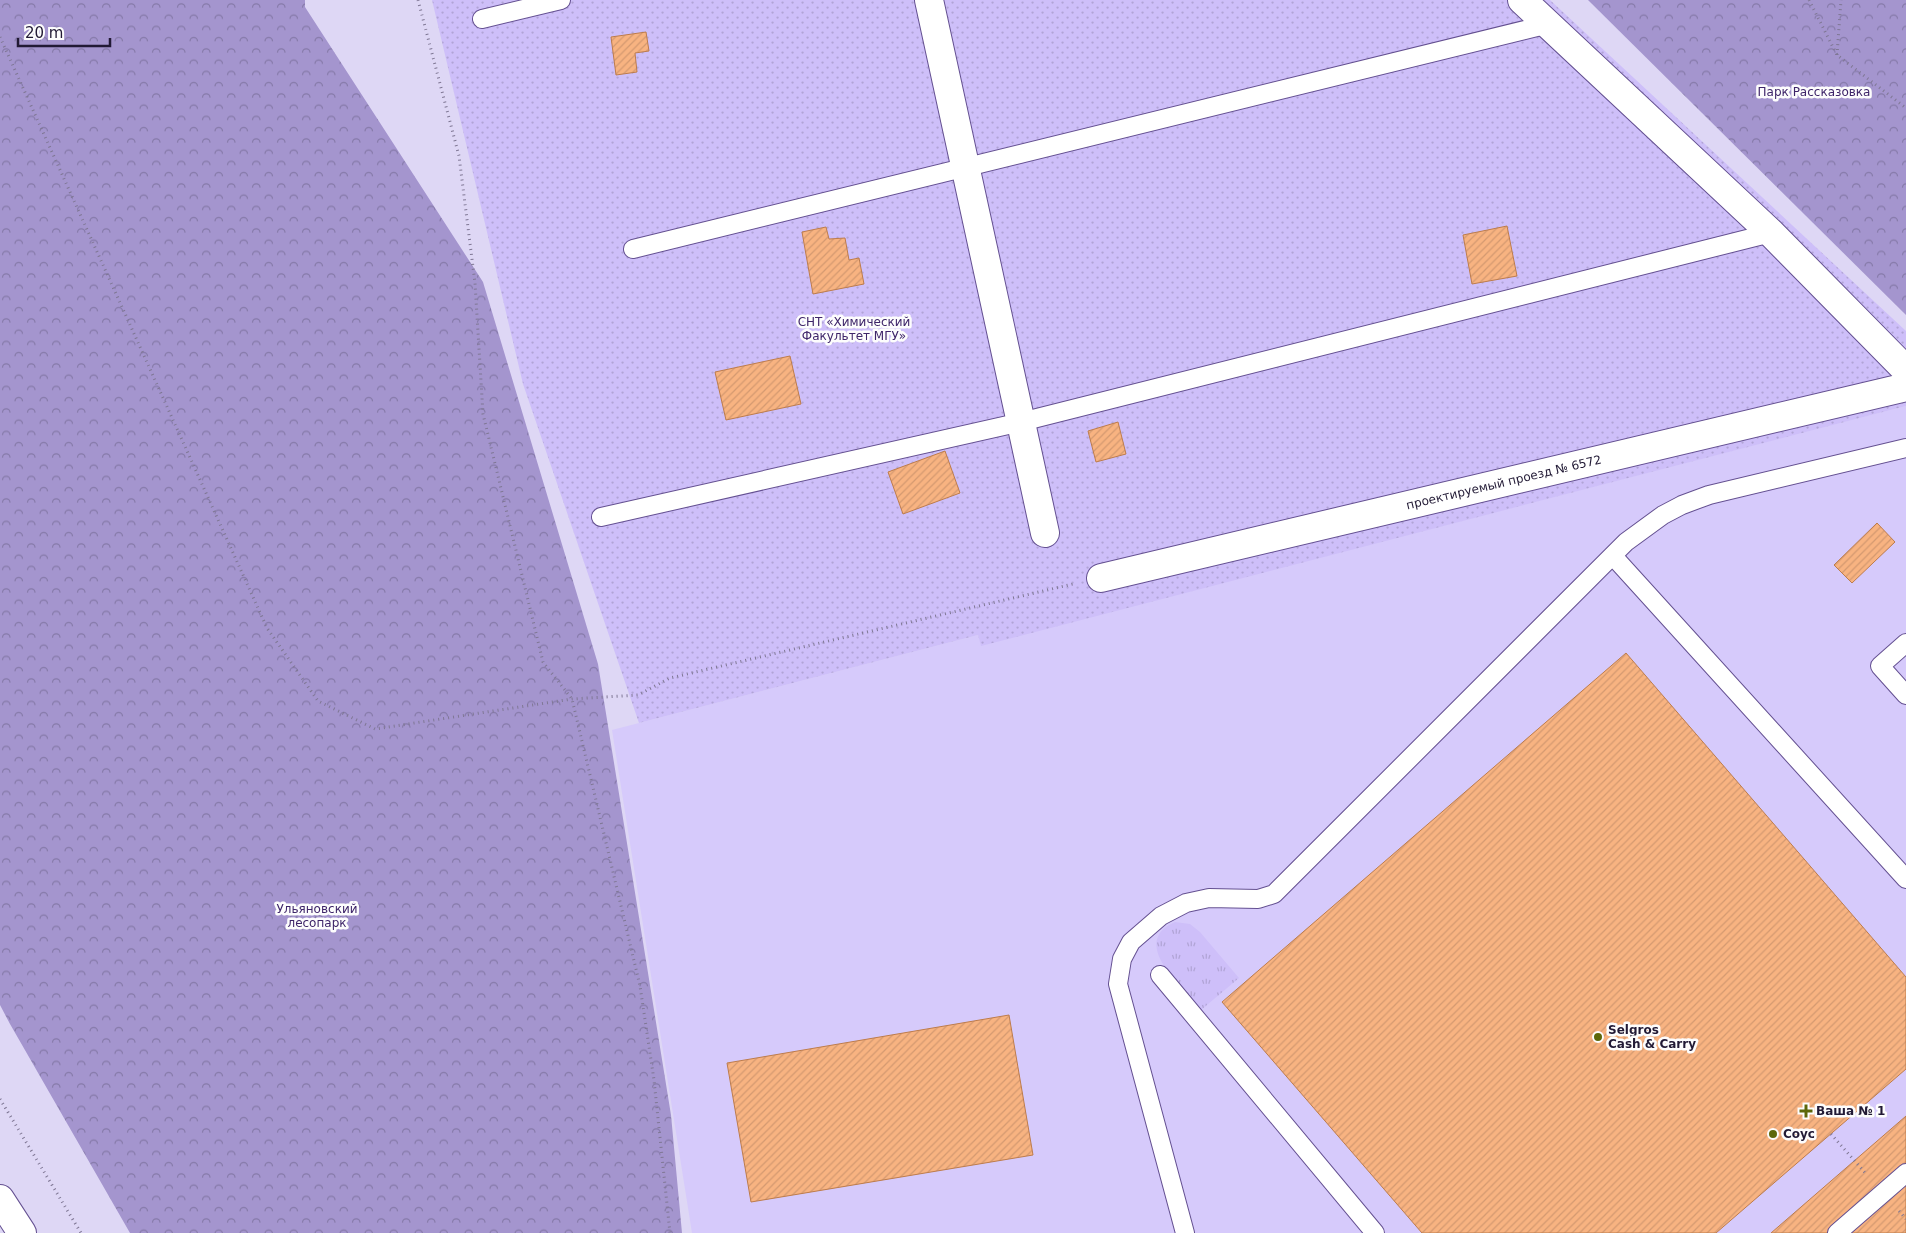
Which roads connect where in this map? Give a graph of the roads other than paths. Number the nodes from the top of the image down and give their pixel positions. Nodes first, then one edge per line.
1 (562, 0) edge
2 (929, 0) edge
3 (1522, 0) edge
4 (482, 19) dead end
5 (1549, 24) junction
6 (965, 166) junction
7 (1771, 233) junction
8 (633, 250) dead end
9 (1906, 370) edge
10 (1906, 387) edge
11 (1022, 422) junction
12 (1906, 448) edge
13 (601, 517) dead end
14 (1046, 533) dead end
15 (1613, 556) junction
16 (1101, 578) road end
17 (1906, 643) edge
18 (1906, 695) edge
19 (1906, 878) edge
20 (1160, 975) dead end
21 (1906, 1173) edge
22 (0, 1199) edge
23 (22, 1233) edge
24 (1185, 1233) edge
25 (1375, 1233) edge
26 (1837, 1233) edge

1 - 4 lane
2 - 6 street
3 - 5 street
5 - 6 lane
5 - 7 street
6 - 8 lane
6 - 11 street
7 - 9 street
7 - 11 lane
10 - 16 street, проектируемый проезд № 6572
11 - 13 lane
11 - 14 street
12 - 15 lane
15 - 19 lane
15 - 24 lane
17 - 18 lane
20 - 25 lane
21 - 26 lane
22 - 23 street

